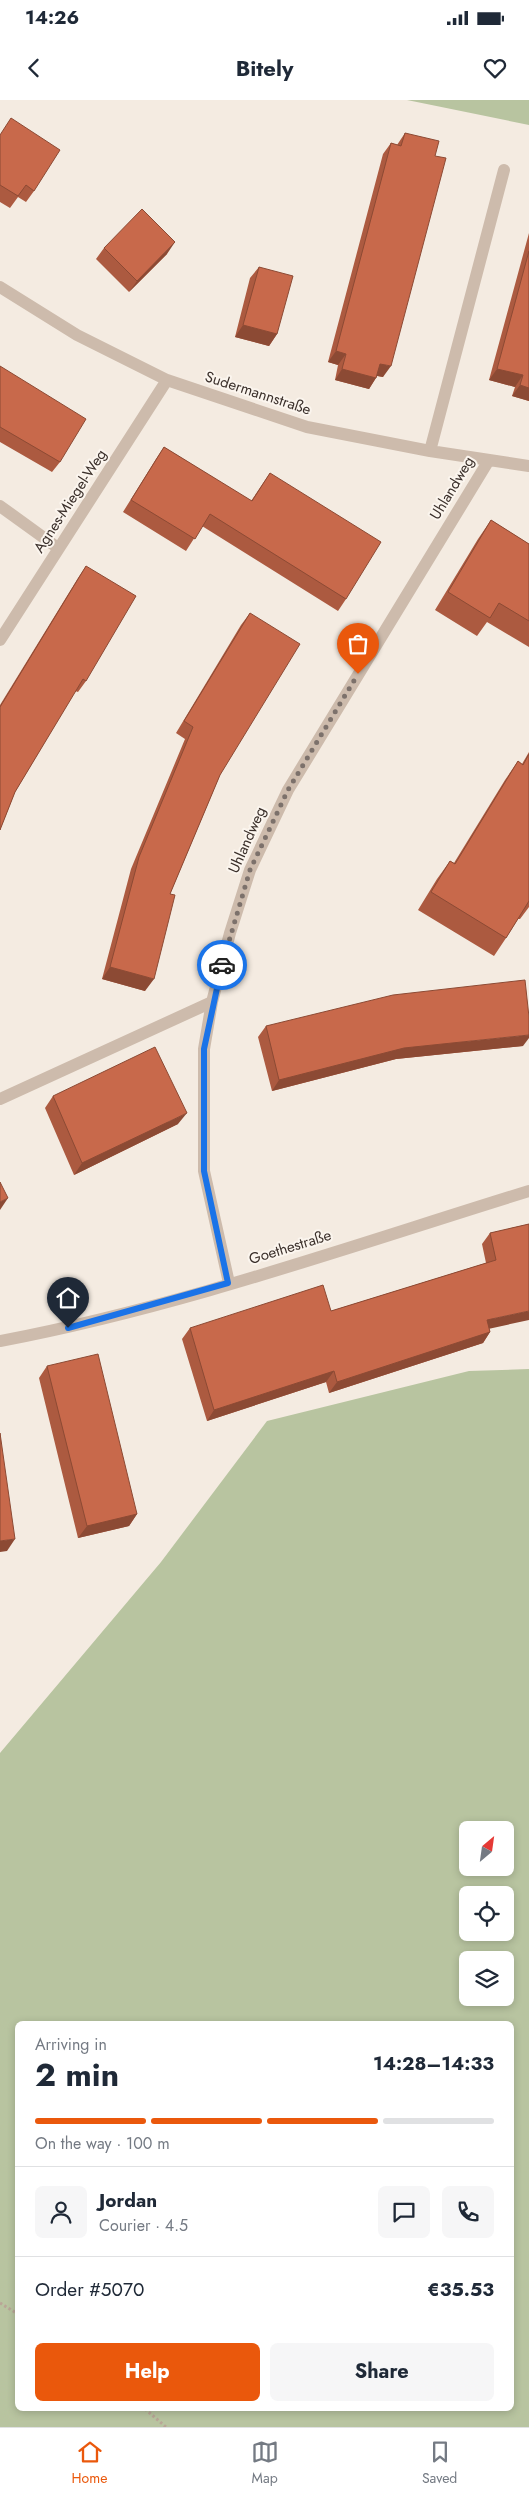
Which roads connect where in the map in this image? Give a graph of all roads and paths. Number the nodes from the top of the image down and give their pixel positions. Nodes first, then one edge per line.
1 (504, 170) dead end
2 (0, 287) edge
3 (167, 380) junction
4 (430, 451) junction
5 (488, 460) junction
6 (529, 466) edge
7 (0, 506) edge
8 (58, 548) junction
9 (0, 640) edge
10 (212, 1002) junction
11 (0, 1099) edge
12 (529, 1191) edge
13 (228, 1283) junction
14 (0, 1341) edge
15 (0, 2303) edge
16 (15, 2312) edge
17 (147, 2411) edge
18 (166, 2427) edge

1 - 4 street
2 - 3 street, Sudermannstraße
3 - 4 street, Sudermannstraße
3 - 8 street, Agnes-Miegel-Weg
4 - 5 street, Sudermannstraße
5 - 6 street, Sudermannstraße
5 - 10 street, Uhlandweg
7 - 8 street
8 - 9 street, Agnes-Miegel-Weg
10 - 11 street
10 - 13 street, Uhlandweg
12 - 13 street, Goethestraße
13 - 14 street, Goethestraße
15 - 16 path
17 - 18 path

